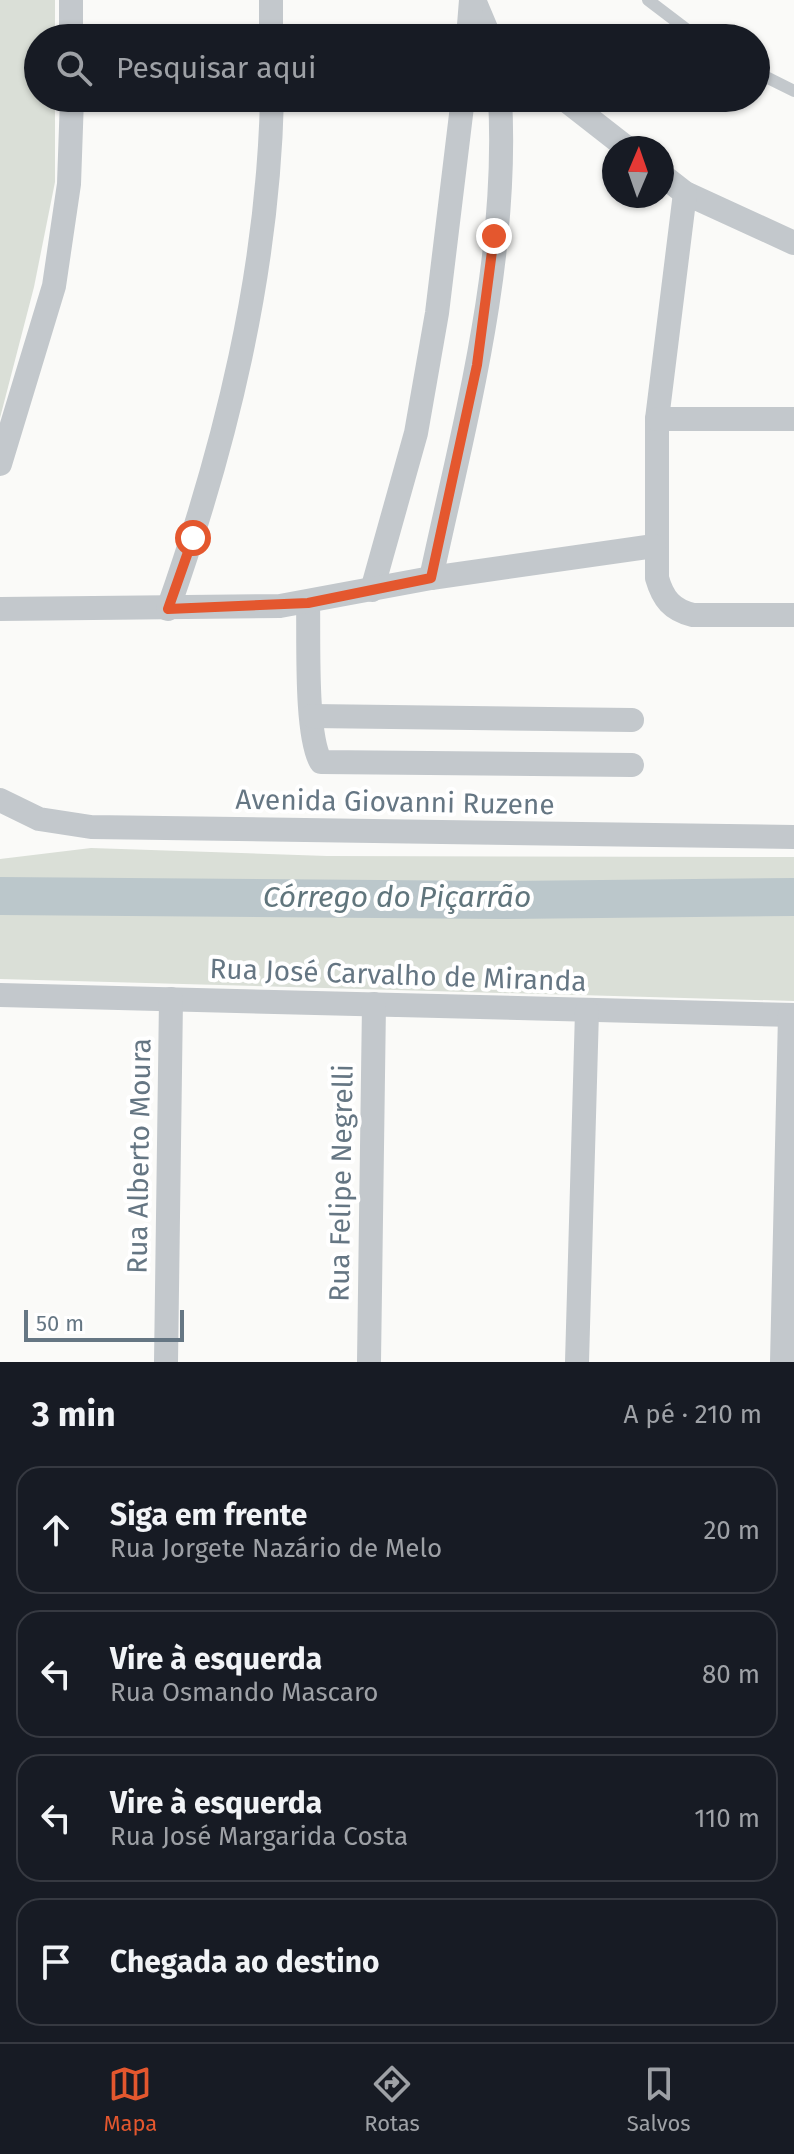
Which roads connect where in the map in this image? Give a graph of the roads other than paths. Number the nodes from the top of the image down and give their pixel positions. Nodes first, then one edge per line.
1 (71, 0) edge
2 (271, 0) edge
3 (472, 0) edge
4 (648, 0) edge
5 (71, 24) edge
6 (271, 24) edge
7 (469, 24) edge
8 (483, 24) edge
9 (680, 24) edge
10 (770, 79) edge
11 (794, 91) edge
12 (72, 112) edge
13 (272, 112) edge
14 (461, 112) edge
15 (501, 112) edge
16 (581, 112) edge
17 (612, 136) edge
18 (674, 184) edge
19 (685, 193) junction
20 (794, 243) edge
21 (657, 419) junction
22 (794, 419) edge
23 (0, 464) edge
24 (654, 546) junction
25 (431, 578) junction
26 (372, 590) junction
27 (308, 603) junction
28 (0, 609) edge
29 (168, 609) junction
30 (794, 615) edge
31 (312, 716) junction
32 (632, 720) dead end
33 (632, 765) dead end
34 (0, 800) edge
35 (794, 837) edge
36 (0, 995) edge
37 (171, 999) junction
38 (374, 1004) junction
39 (587, 1011) junction
40 (792, 1015) edge
41 (166, 1362) edge
42 (369, 1362) edge
43 (577, 1362) edge
44 (782, 1362) edge

1 - 5 street
2 - 6 street
3 - 7 street
3 - 8 street
4 - 9 lane
10 - 11 lane
12 - 23 street
13 - 29 street
14 - 26 street
15 - 25 street
16 - 17 street
18 - 19 street
19 - 20 street
19 - 21 street
21 - 22 street
21 - 24 street
24 - 25 street
24 - 30 street
25 - 26 street
26 - 27 street
27 - 29 street
27 - 31 street
28 - 29 street
31 - 32 street
31 - 33 street
34 - 35 street, Avenida Giovanni Ruzene
36 - 37 street, Rua José Carvalho de Miranda
37 - 38 street, Rua José Carvalho de Miranda
37 - 41 street, Rua Alberto Moura
38 - 39 street, Rua José Carvalho de Miranda
38 - 42 street, Rua Felipe Negrelli
39 - 40 street, Rua José Carvalho de Miranda
39 - 43 street
40 - 44 street

